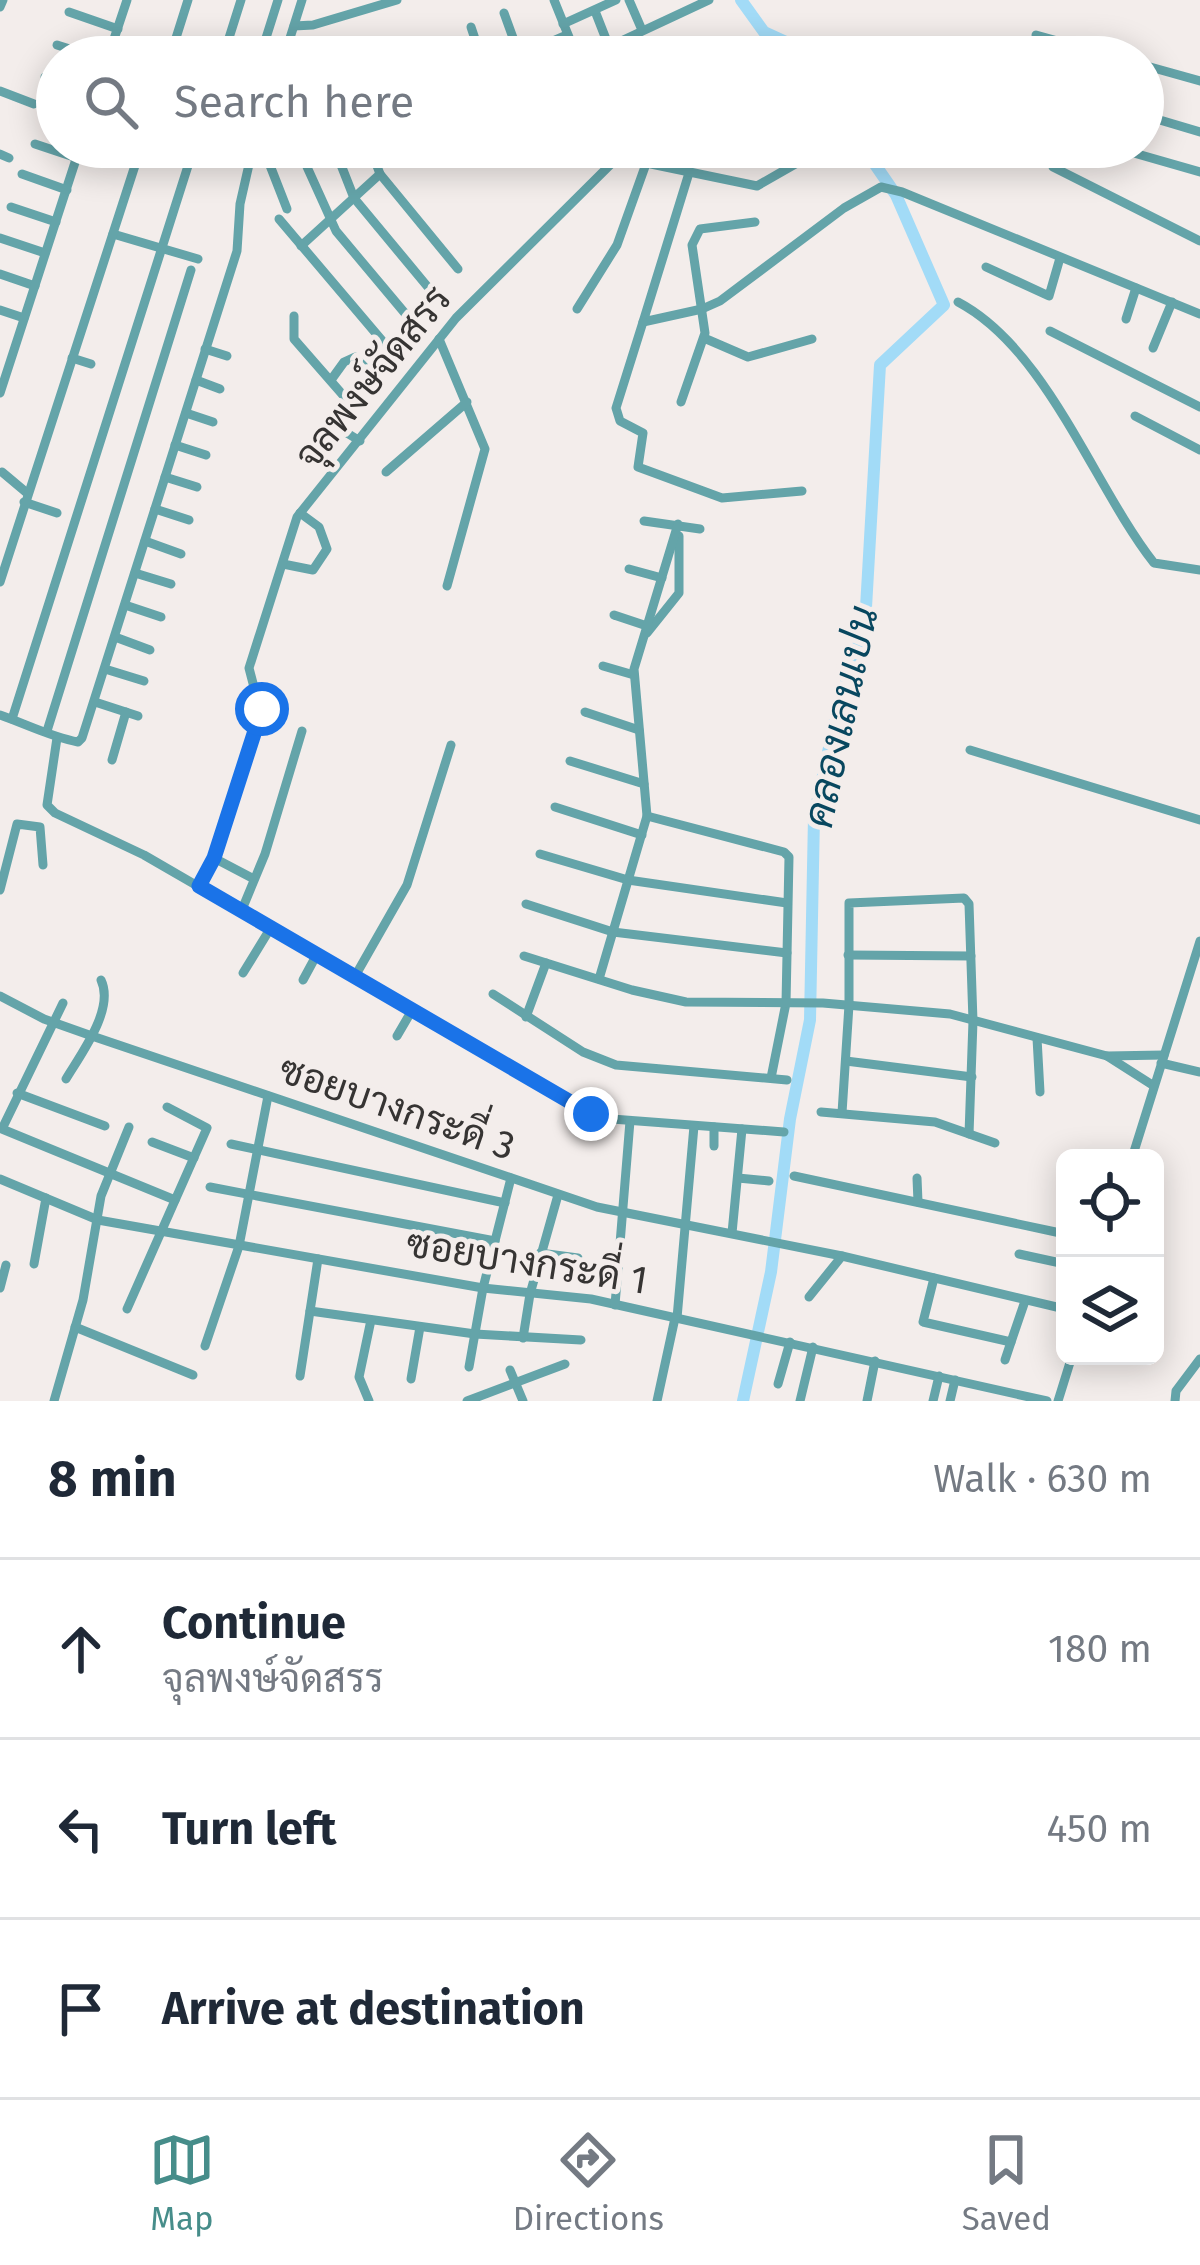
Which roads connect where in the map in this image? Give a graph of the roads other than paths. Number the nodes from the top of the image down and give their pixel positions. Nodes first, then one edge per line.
1 (127, 0) edge
2 (188, 0) edge
3 (241, 0) edge
4 (278, 0) edge
5 (302, 0) edge
6 (397, 0) edge
7 (554, 0) edge
8 (616, 0) edge
9 (629, 0) edge
10 (710, 0) edge
11 (595, 11) junction
12 (69, 13) dead end
13 (504, 13) dead end
14 (719, 15) dead end
15 (294, 26) junction
16 (471, 27) dead end
17 (118, 29) junction
18 (565, 30) junction
19 (642, 30) junction
20 (1036, 35) dead end
21 (116, 36) edge
22 (177, 36) edge
23 (230, 36) edge
24 (267, 36) edge
25 (291, 36) edge
26 (474, 36) edge
27 (511, 36) edge
28 (554, 36) edge
29 (568, 36) edge
30 (605, 36) edge
31 (634, 36) edge
32 (1040, 36) edge
33 (1164, 71) edge
34 (1200, 81) edge
35 (0, 91) edge
36 (36, 107) edge
37 (1164, 121) edge
38 (1200, 132) edge
39 (1164, 162) edge
40 (74, 168) edge
41 (134, 168) edge
42 (187, 168) edge
43 (254, 168) edge
44 (269, 168) edge
45 (307, 168) edge
46 (342, 168) edge
47 (378, 168) edge
48 (607, 168) edge
49 (645, 168) edge
50 (668, 168) edge
51 (790, 168) edge
52 (1055, 168) edge
53 (1200, 172) edge
54 (689, 173) junction
55 (22, 174) dead end
56 (380, 174) junction
57 (67, 190) junction
58 (354, 198) junction
59 (11, 207) dead end
60 (286, 209) dead end
61 (279, 219) dead end
62 (329, 220) junction
63 (56, 221) junction
64 (754, 222) dead end
65 (1197, 222) dead end
66 (113, 234) junction
67 (0, 238) edge
68 (1196, 239) edge
69 (301, 246) junction
70 (162, 248) junction
71 (45, 253) junction
72 (1060, 258) junction
73 (198, 259) dead end
74 (986, 268) dead end
75 (191, 269) dead end
76 (458, 269) dead end
77 (0, 274) edge
78 (35, 286) junction
79 (1136, 288) junction
80 (432, 292) dead end
81 (958, 302) dead end
82 (1172, 302) junction
83 (577, 309) dead end
84 (702, 309) junction
85 (0, 310) edge
86 (1200, 314) edge
87 (295, 316) dead end
88 (24, 318) junction
89 (1126, 319) dead end
90 (643, 322) junction
91 (414, 324) dead end
92 (1050, 331) dead end
93 (704, 338) junction
94 (439, 339) junction
95 (812, 339) dead end
96 (0, 345) edge
97 (1153, 348) dead end
98 (205, 349) junction
99 (14, 350) junction
100 (227, 356) dead end
101 (396, 357) dead end
102 (71, 358) junction
103 (91, 364) dead end
104 (196, 380) junction
105 (331, 380) junction
106 (1, 385) edge
107 (220, 389) dead end
108 (349, 402) junction
109 (466, 402) junction
110 (681, 402) dead end
111 (1200, 407) edge
112 (186, 413) junction
113 (1135, 416) dead end
114 (213, 422) dead end
115 (360, 442) junction
116 (175, 446) junction
117 (1200, 450) edge
118 (206, 455) dead end
119 (2, 472) edge
120 (386, 472) dead end
121 (165, 477) junction
122 (196, 487) dead end
123 (802, 491) dead end
124 (25, 498) junction
125 (155, 509) junction
126 (57, 513) dead end
127 (300, 513) junction
128 (189, 520) dead end
129 (677, 528) junction
130 (700, 529) dead end
131 (145, 542) junction
132 (181, 554) dead end
133 (283, 564) junction
134 (629, 569) dead end
135 (1200, 570) edge
136 (135, 573) junction
137 (662, 578) junction
138 (0, 582) edge
139 (171, 584) dead end
140 (447, 586) dead end
141 (125, 604) junction
142 (614, 615) dead end
143 (161, 616) dead end
144 (647, 626) junction
145 (115, 637) junction
146 (643, 638) junction
147 (151, 650) dead end
148 (603, 666) dead end
149 (105, 669) junction
150 (634, 674) junction
151 (144, 682) dead end
152 (94, 702) junction
153 (126, 712) junction
154 (585, 712) dead end
155 (0, 715) edge
156 (139, 716) dead end
157 (12, 719) junction
158 (47, 730) junction
159 (639, 730) junction
160 (302, 731) dead end
161 (57, 738) junction
162 (451, 745) dead end
163 (970, 750) dead end
164 (112, 760) dead end
165 (570, 761) dead end
166 (644, 784) junction
167 (555, 807) dead end
168 (647, 816) junction
169 (1200, 820) edge
170 (0, 822) edge
171 (15, 827) junction
172 (641, 835) junction
173 (540, 854) dead end
174 (214, 858) junction
175 (43, 865) dead end
176 (254, 879) junction
177 (628, 880) junction
178 (1, 883) edge
179 (199, 886) junction
180 (788, 903) junction
181 (526, 904) dead end
182 (241, 912) junction
183 (270, 929) junction
184 (613, 932) junction
185 (1200, 941) edge
186 (787, 953) junction
187 (848, 955) junction
188 (316, 956) junction
189 (524, 956) dead end
190 (971, 956) junction
191 (547, 963) junction
192 (244, 973) dead end
193 (354, 978) junction
194 (598, 979) junction
195 (101, 980) dead end
196 (303, 980) dead end
197 (493, 994) dead end
198 (0, 996) edge
199 (786, 1003) junction
200 (63, 1004) dead end
201 (850, 1005) junction
202 (411, 1012) junction
203 (526, 1016) junction
204 (53, 1022) junction
205 (974, 1022) junction
206 (92, 1036) junction
207 (397, 1036) dead end
208 (1037, 1038) junction
209 (1107, 1056) junction
210 (1140, 1056) junction
211 (1163, 1059) junction
212 (846, 1061) junction
213 (1135, 1072) junction
214 (1200, 1072) edge
215 (972, 1077) junction
216 (771, 1078) junction
217 (66, 1079) dead end
218 (788, 1080) dead end
219 (1154, 1086) junction
220 (1040, 1092) dead end
221 (17, 1093) junction
222 (268, 1096) junction
223 (167, 1108) dead end
224 (747, 1112) dead end
225 (821, 1112) dead end
226 (842, 1113) junction
227 (591, 1114) dead end
228 (612, 1119) dead end
229 (630, 1121) junction
230 (105, 1126) dead end
231 (694, 1126) junction
232 (129, 1127) dead end
233 (714, 1127) junction
234 (744, 1129) junction
235 (784, 1132) dead end
236 (969, 1134) junction
237 (152, 1142) dead end
238 (995, 1143) dead end
239 (231, 1144) dead end
240 (714, 1145) dead end
241 (256, 1149) junction
242 (1135, 1149) edge
243 (194, 1158) junction
244 (110, 1174) junction
245 (794, 1176) dead end
246 (511, 1178) junction
247 (737, 1178) junction
248 (917, 1178) dead end
249 (769, 1181) dead end
250 (1, 1183) edge
251 (210, 1187) dead end
252 (248, 1194) junction
253 (558, 1195) junction
254 (46, 1198) junction
255 (175, 1200) junction
256 (919, 1202) junction
257 (505, 1203) junction
258 (623, 1210) junction
259 (98, 1220) junction
260 (686, 1224) junction
261 (1056, 1232) edge
262 (161, 1233) junction
263 (732, 1233) junction
264 (495, 1241) junction
265 (239, 1246) junction
266 (541, 1253) junction
267 (1018, 1254) dead end
268 (842, 1256) junction
269 (578, 1258) dead end
270 (318, 1259) junction
271 (1056, 1262) edge
272 (34, 1264) dead end
273 (6, 1265) dead end
274 (934, 1278) junction
275 (0, 1288) edge
276 (484, 1288) junction
277 (530, 1294) junction
278 (809, 1297) dead end
279 (1025, 1300) junction
280 (615, 1305) junction
281 (1056, 1307) edge
282 (127, 1309) dead end
283 (310, 1311) junction
284 (676, 1318) junction
285 (371, 1321) junction
286 (75, 1327) junction
287 (420, 1327) junction
288 (475, 1334) junction
289 (523, 1338) junction
290 (581, 1340) dead end
291 (790, 1342) junction
292 (1011, 1342) junction
293 (205, 1346) dead end
294 (813, 1347) junction
295 (1200, 1359) edge
296 (1005, 1360) dead end
297 (875, 1361) junction
298 (565, 1364) dead end
299 (1069, 1365) edge
300 (469, 1367) dead end
301 (193, 1375) dead end
302 (512, 1375) junction
303 (300, 1376) dead end
304 (939, 1376) junction
305 (411, 1379) dead end
306 (956, 1380) junction
307 (778, 1384) dead end
308 (977, 1385) junction
309 (1003, 1396) edge
310 (54, 1401) edge
311 (368, 1401) edge
312 (466, 1401) edge
313 (524, 1401) edge
314 (658, 1401) edge
315 (800, 1401) edge
316 (867, 1401) edge
317 (933, 1401) edge
318 (950, 1401) edge
319 (973, 1401) edge
320 (1047, 1401) edge
321 (1058, 1401) edge
322 (1175, 1401) edge

1 - 17 street
2 - 22 street
3 - 23 street
4 - 24 street
5 - 15 street
6 - 15 street
7 - 18 street
8 - 11 street
9 - 19 street
10 - 14 street
10 - 19 street
11 - 18 street
11 - 30 street
12 - 17 street
13 - 27 street
15 - 25 street
16 - 26 street
17 - 21 street
18 - 28 street
18 - 29 street
19 - 31 street
20 - 32 street
33 - 34 street
35 - 36 street
37 - 38 street
39 - 53 street
40 - 57 street
41 - 66 street
42 - 70 street
43 - 98 street
44 - 60 street
45 - 62 street
46 - 58 street
47 - 56 street
48 - 94 street, จุลพงษ์จัดสรร
49 - 83 street
50 - 54 street
51 - 54 street
52 - 68 street
54 - 90 street
55 - 57 street
56 - 58 street
56 - 76 street
57 - 63 street
58 - 62 street
58 - 80 street
59 - 63 street
61 - 69 street
62 - 69 street
62 - 91 street
63 - 71 street
64 - 84 street
65 - 68 street
66 - 70 street
66 - 102 street
67 - 71 street
69 - 101 street
70 - 73 street
70 - 157 street
71 - 78 street
72 - 74 street
72 - 79 street
72 - 84 street
75 - 158 street
77 - 78 street
78 - 88 street
79 - 82 street
79 - 89 street
81 - 135 street
82 - 86 street
82 - 97 street
84 - 90 street
84 - 93 street
85 - 88 street
87 - 105 street
88 - 99 street
90 - 123 street
92 - 111 street
93 - 95 street
93 - 110 street
94 - 109 street
94 - 115 street, จุลพงษ์จัดสรร
96 - 99 street
98 - 100 street
98 - 104 street
99 - 106 street
102 - 103 street
102 - 124 street
104 - 107 street
104 - 112 street
105 - 108 street
105 - 108 street
108 - 115 street
109 - 120 street
109 - 140 street
112 - 114 street
112 - 116 street
113 - 117 street
115 - 127 street, จุลพงษ์จัดสรร
116 - 118 street
116 - 121 street
119 - 124 street
121 - 122 street
121 - 125 street
124 - 126 street
124 - 138 street
125 - 128 street
125 - 131 street
127 - 133 street, จุลพงษ์จัดสรร
127 - 133 street
129 - 130 street
129 - 137 street
129 - 146 street
131 - 132 street
131 - 136 street
133 - 174 street, จุลพงษ์จัดสรร
134 - 137 street
136 - 139 street
136 - 141 street
137 - 144 street
141 - 143 street
141 - 145 street
142 - 144 street
144 - 146 street
145 - 147 street
145 - 149 street
146 - 150 street
148 - 150 street
149 - 151 street
149 - 152 street
150 - 159 street
152 - 153 street
152 - 161 street
153 - 156 street
153 - 164 street
154 - 159 street
155 - 157 street
157 - 158 street
158 - 161 street
159 - 166 street
160 - 176 street
161 - 179 street
162 - 193 street
163 - 169 street
165 - 166 street
166 - 168 street
167 - 172 street
168 - 172 street
168 - 180 street
170 - 171 street
171 - 175 street
171 - 178 street
172 - 177 street
173 - 177 street
174 - 176 street
174 - 179 street, จุลพงษ์จัดสรร
176 - 182 street
177 - 180 street
177 - 184 street
179 - 182 street
180 - 186 street
181 - 184 street
182 - 183 street
183 - 188 street
183 - 192 street
184 - 186 street
184 - 194 street
185 - 211 street
186 - 199 street
187 - 190 street
187 - 190 street
187 - 201 street
188 - 193 street
188 - 196 street
189 - 191 street
190 - 205 street
191 - 194 street
191 - 203 street
193 - 202 street
194 - 199 street
195 - 206 street
197 - 203 street
198 - 204 street, ซอยบางกระดี่ 3
199 - 201 street
199 - 216 street
200 - 204 street
201 - 205 street
201 - 212 street
202 - 207 street
202 - 227 street
203 - 216 street
204 - 206 street, ซอยบางกระดี่ 3
204 - 221 street
205 - 208 street
205 - 215 street
206 - 217 street
206 - 222 street, ซอยบางกระดี่ 3
208 - 209 street
208 - 220 street
209 - 210 street
209 - 213 street
210 - 211 street
210 - 213 street
211 - 214 street
211 - 219 street
212 - 215 street
212 - 226 street
213 - 219 street
215 - 236 street
216 - 218 street
219 - 242 street
221 - 230 street
221 - 244 street
222 - 241 street
222 - 246 street, ซอยบางกระดี่ 3
223 - 243 street
224 - 234 street
225 - 226 street
226 - 236 street
228 - 229 street
229 - 231 street
229 - 258 street
231 - 233 street
231 - 260 street
232 - 244 street
233 - 234 street
233 - 240 street
234 - 235 street
234 - 247 street
236 - 238 street
237 - 243 street
239 - 241 street
241 - 252 street
241 - 257 street
243 - 255 street
244 - 255 street
244 - 259 street
245 - 256 street
246 - 253 street, ซอยบางกระดี่ 3
246 - 257 street
247 - 249 street
247 - 263 street
248 - 256 street
250 - 254 street, ซอยบางกระดี่ 1
251 - 252 street
252 - 264 street
252 - 265 street
253 - 258 street, ซอยบางกระดี่ 3
253 - 266 street
254 - 259 street, ซอยบางกระดี่ 1
254 - 272 street
255 - 262 street
256 - 261 street
257 - 264 street
258 - 260 street, ซอยบางกระดี่ 3
258 - 280 street
259 - 262 street, ซอยบางกระดี่ 1
259 - 286 street
260 - 263 street, ซอยบางกระดี่ 3
260 - 284 street
262 - 265 street, ซอยบางกระดี่ 1
262 - 282 street
263 - 268 street, ซอยบางกระดี่ 3
264 - 276 street
265 - 270 street, ซอยบางกระดี่ 1
265 - 293 street
266 - 269 street
266 - 277 street
267 - 271 street
268 - 274 street, ซอยบางกระดี่ 3
268 - 278 street
270 - 276 street, ซอยบางกระดี่ 1
270 - 283 street
273 - 275 street
274 - 279 street, ซอยบางกระดี่ 3
274 - 292 street
276 - 277 street, ซอยบางกระดี่ 1
276 - 288 street
277 - 280 street, ซอยบางกระดี่ 1
277 - 289 street
279 - 281 street, ซอยบางกระดี่ 3
279 - 292 street
280 - 284 street, ซอยบางกระดี่ 1
283 - 285 street
283 - 303 street
284 - 291 street, ซอยบางกระดี่ 1
284 - 314 street
285 - 287 street
285 - 311 street
286 - 301 street
286 - 310 street
287 - 288 street
287 - 305 street
288 - 289 street
288 - 300 street
289 - 290 street
291 - 294 street, ซอยบางกระดี่ 1
291 - 307 street
292 - 296 street
294 - 297 street, ซอยบางกระดี่ 1
294 - 315 street
295 - 322 street
297 - 304 street, ซอยบางกระดี่ 1
297 - 316 street
298 - 302 street
299 - 321 street
302 - 312 street
302 - 313 street
304 - 306 street, ซอยบางกระดี่ 1
304 - 317 street
306 - 308 street, ซอยบางกระดี่ 1
306 - 318 street
308 - 309 street, ซอยบางกระดี่ 1
308 - 319 street
309 - 320 street, ซอยบางกระดี่ 1

